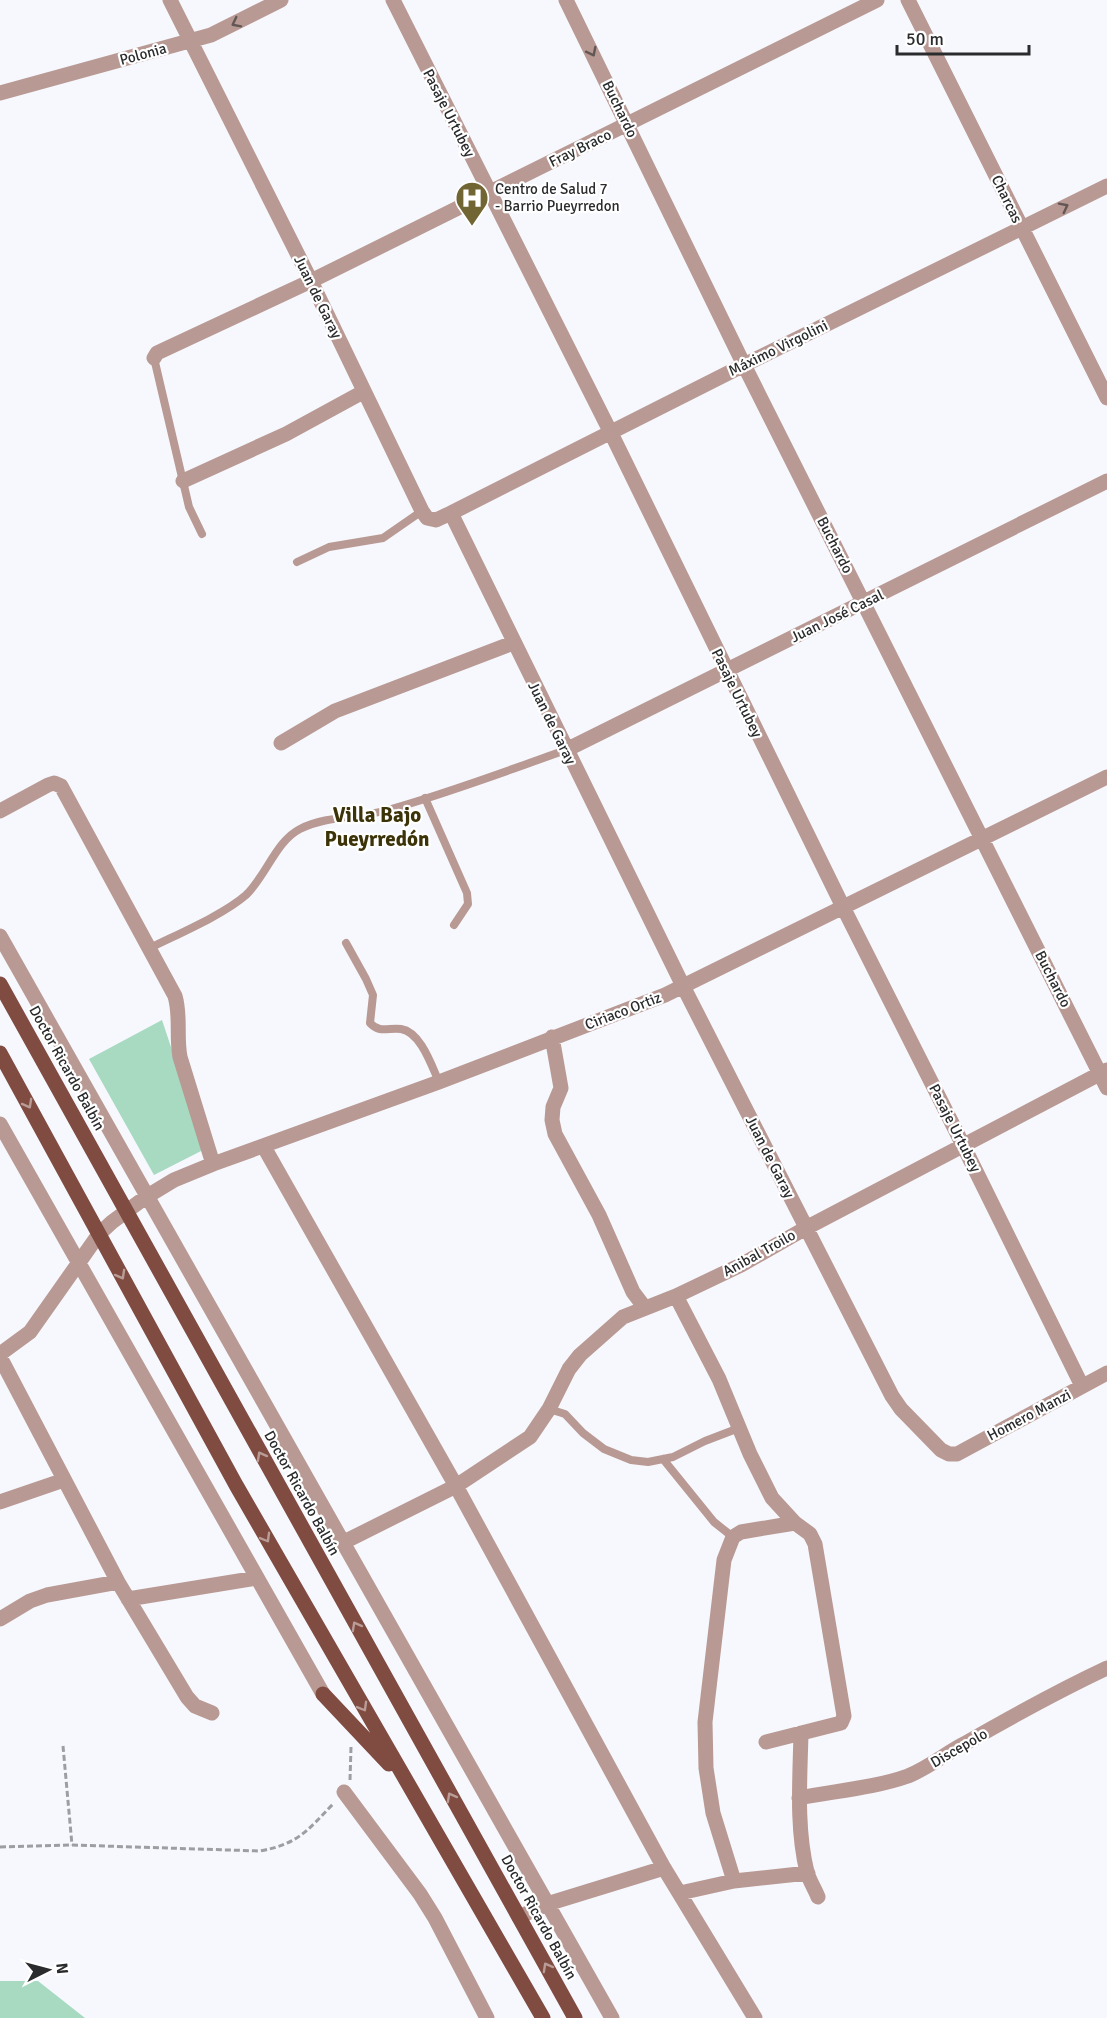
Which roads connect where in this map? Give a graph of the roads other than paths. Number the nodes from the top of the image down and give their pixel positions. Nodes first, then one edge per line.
1 (170, 0) edge
2 (281, 0) edge
3 (393, 0) edge
4 (566, 0) edge
5 (877, 0) edge
6 (908, 0) edge
7 (190, 41) junction
8 (0, 93) edge
9 (628, 124) junction
10 (1107, 186) edge
11 (490, 193) junction
12 (1022, 229) junction
13 (311, 281) junction
14 (154, 358) joint
15 (744, 365) junction
16 (363, 392) junction
17 (1107, 398) edge
18 (611, 433) junction
19 (183, 481) junction
20 (1107, 481) edge
21 (422, 511) junction
22 (451, 513) junction
23 (202, 534) dead end
24 (297, 562) dead end
25 (864, 603) junction
26 (513, 642) junction
27 (726, 670) junction
28 (281, 743) dead end
29 (566, 750) junction
30 (1107, 777) edge
31 (425, 798) junction
32 (0, 811) edge
33 (982, 838) junction
34 (843, 907) junction
35 (454, 924) dead end
36 (0, 936) edge
37 (346, 943) dead end
38 (150, 948) junction
39 (0, 984) edge
40 (683, 986) junction
41 (552, 1037) junction
42 (0, 1053) edge
43 (1104, 1072) edge
44 (439, 1082) junction
45 (1107, 1088) edge
46 (0, 1124) edge
47 (963, 1145) junction
48 (264, 1147) junction
49 (213, 1164) junction
50 (146, 1197) junction
51 (126, 1213) junction
52 (806, 1228) junction
53 (99, 1234) junction
54 (77, 1263) junction
55 (676, 1296) junction
56 (645, 1308) junction
57 (0, 1355) edge
58 (1107, 1373) edge
59 (1082, 1386) junction
60 (549, 1409) junction
61 (739, 1428) junction
62 (949, 1454) joint
63 (663, 1459) junction
64 (64, 1480) junction
65 (456, 1486) junction
66 (0, 1502) edge
67 (795, 1523) junction
68 (733, 1536) junction
69 (344, 1542) junction
70 (257, 1578) junction
71 (118, 1582) junction
72 (128, 1599) junction
73 (0, 1619) edge
74 (1107, 1668) edge
75 (323, 1694) joint
76 (212, 1713) dead end
77 (801, 1733) junction
78 (766, 1742) dead end
79 (406, 1782) junction
80 (344, 1792) road end
81 (799, 1798) junction
82 (664, 1868) junction
83 (807, 1873) junction
84 (734, 1881) junction
85 (680, 1893) junction
86 (818, 1897) dead end
87 (547, 1904) junction
88 (519, 1917) junction
89 (487, 2018) edge
90 (543, 2018) edge
91 (575, 2018) edge
92 (612, 2018) edge
93 (755, 2018) edge

1 - 7 street, Juan de Garay
2 -> 7 street, Polonia
3 - 11 street, Pasaje Urtubey
4 -> 9 street, Buchardo
5 - 9 street, Fray Braco
6 - 12 street, Charcas
7 - 8 street, Polonia
7 - 13 street, Juan de Garay
9 - 11 street, Fray Braco
9 - 15 street, Buchardo
12 -> 10 street, Máximo Virgolini
11 - 13 street, Fray Braco
11 - 18 street, Pasaje Urtubey
12 - 15 street, Máximo Virgolini
12 - 17 street, Charcas
13 - 14 street, Fray Braco
13 - 16 street, Juan de Garay
14 - 19 lane
15 - 18 street, Máximo Virgolini
15 - 25 street, Buchardo
16 - 19 street
16 - 21 street, Juan de Garay
18 - 22 street, Máximo Virgolini
18 - 27 street, Pasaje Urtubey
19 - 23 lane
20 - 25 street, Juan José Casal
21 - 22 street
21 - 24 lane
22 - 26 street, Juan de Garay
25 - 27 street, Juan José Casal
25 - 33 street, Buchardo
26 - 28 street
26 - 29 street, Juan de Garay
27 - 29 street, Juan José Casal
27 - 34 street, Pasaje Urtubey
29 - 31 lane
29 - 40 street, Juan de Garay
30 - 33 street, Ciriaco Ortiz
31 - 35 lane
31 - 38 lane
32 - 38 street
33 - 34 street, Ciriaco Ortiz
33 - 43 street, Buchardo
34 - 40 street, Ciriaco Ortiz
34 - 47 street, Pasaje Urtubey
36 - 50 street
37 - 44 lane
38 - 49 street
39 - 51 main road, Doctor Ricardo Balbín
40 - 41 street, Ciriaco Ortiz
40 - 52 street, Juan de Garay
41 - 44 street, Ciriaco Ortiz
41 - 56 street
42 -> 53 main road
43 - 45 street, Buchardo
43 - 47 street, Anibal Troilo
44 - 48 street, Ciriaco Ortiz
46 - 54 street
47 - 52 street, Anibal Troilo
47 - 59 street, Pasaje Urtubey
48 - 49 street, Ciriaco Ortiz
48 - 65 street
49 - 50 street, Ciriaco Ortiz
50 - 51 street, Ciriaco Ortiz
50 - 69 street
51 - 53 street, Ciriaco Ortiz
88 -> 51 main road, Doctor Ricardo Balbín
52 - 55 street, Anibal Troilo
52 - 62 street, Juan de Garay
53 - 54 street, Ciriaco Ortiz
53 -> 79 main road
54 - 57 street, Ciriaco Ortiz
54 - 70 street
55 - 56 street, Anibal Troilo
55 - 61 street
56 - 60 street, Anibal Troilo
57 - 64 street
58 - 59 street, Homero Manzi
59 - 62 street, Homero Manzi
60 - 63 lane
60 - 65 street, Anibal Troilo
61 - 63 lane
61 - 67 street
63 - 68 lane
64 - 66 street
64 - 71 street
65 - 69 street, Anibal Troilo
65 - 82 street
67 - 68 street
67 - 77 street
68 - 84 street
69 - 87 street
70 - 72 street
70 - 75 street
71 - 72 street
71 - 73 street
72 - 76 street
74 - 81 street, Discepolo
75 - 79 main road
77 - 78 street
77 - 81 street
79 - 90 main road
80 - 89 street
81 - 83 street
82 - 85 street
82 - 87 street
83 - 84 street
83 - 86 street
84 - 85 street
85 - 93 street
87 - 88 street
87 - 92 street
91 -> 88 main road, Doctor Ricardo Balbín

